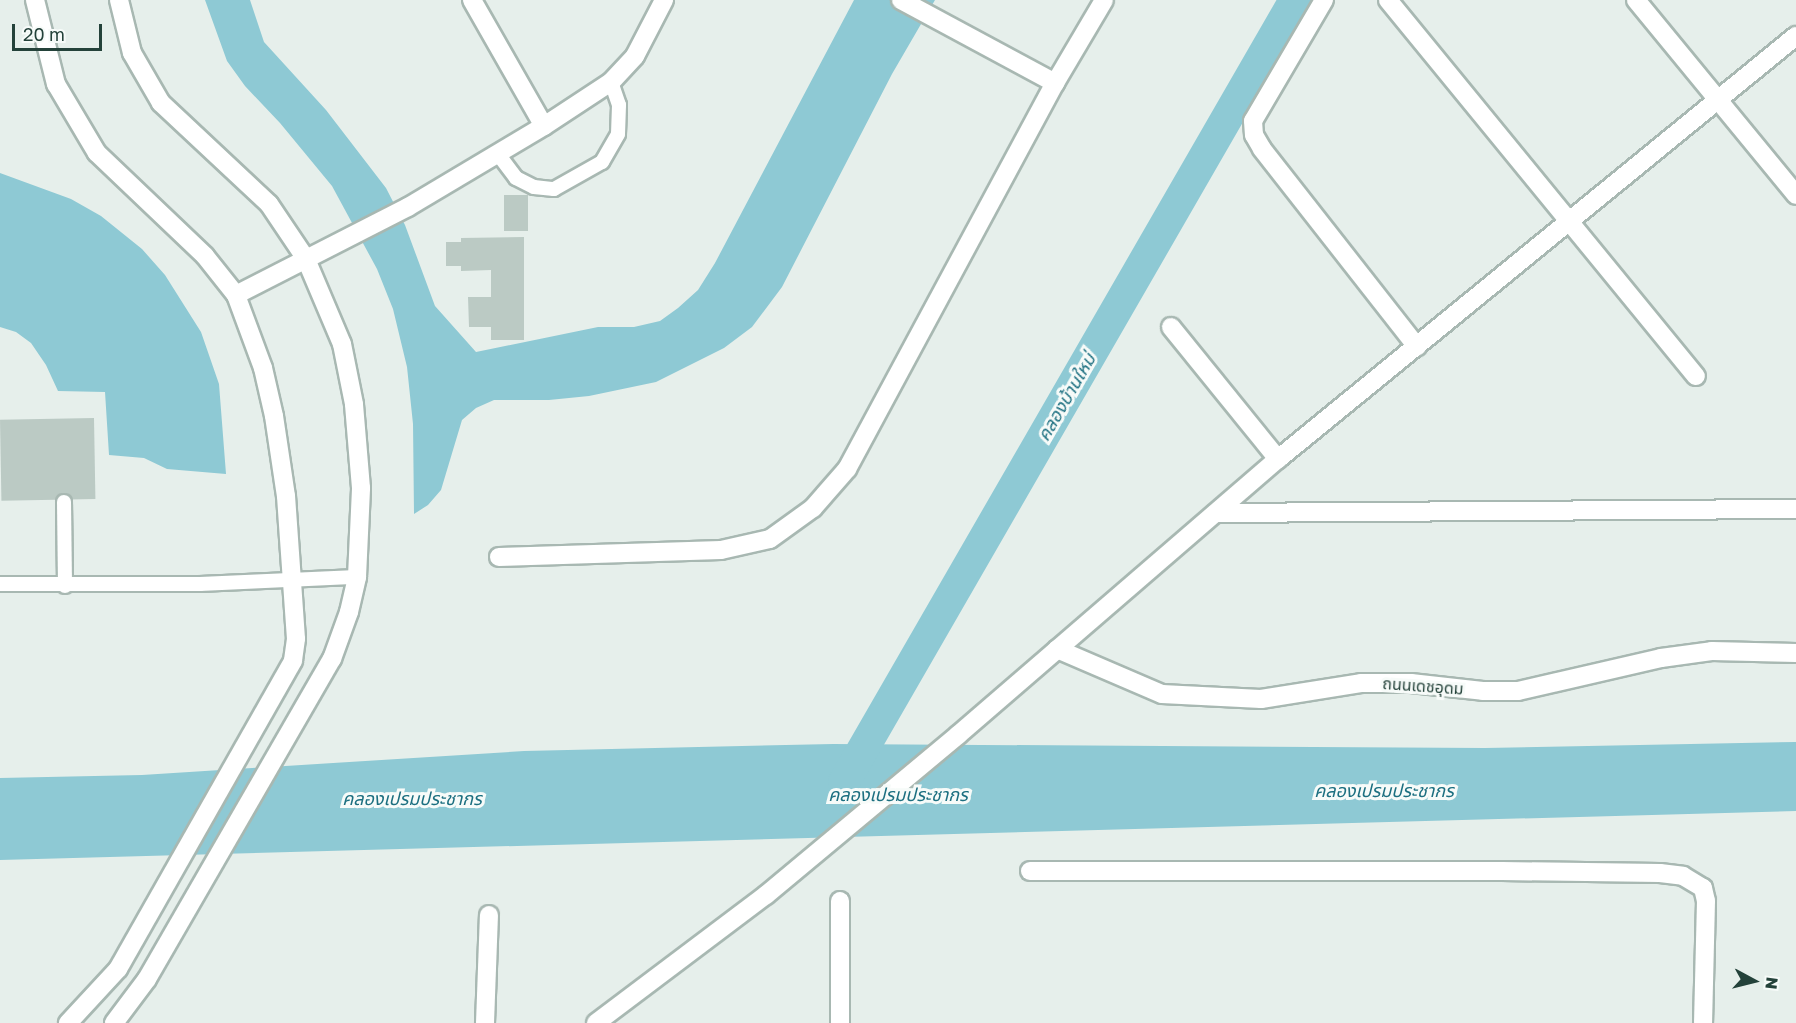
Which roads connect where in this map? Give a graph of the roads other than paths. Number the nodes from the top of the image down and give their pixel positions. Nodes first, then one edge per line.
1 (35, 0) edge
2 (119, 0) edge
3 (472, 0) edge
4 (664, 0) edge
5 (901, 0) edge
6 (1104, 0) edge
7 (1324, 0) edge
8 (1389, 0) edge
9 (1636, 0) edge
10 (1796, 36) edge
11 (611, 82) junction
12 (1055, 83) junction
13 (1720, 99) junction
14 (544, 126) junction
15 (498, 154) junction
16 (1796, 195) edge
17 (1568, 221) junction
18 (306, 259) junction
19 (236, 295) junction
20 (1170, 327) dead end
21 (1417, 347) junction
22 (1696, 376) dead end
23 (1278, 459) junction
24 (64, 502) dead end
25 (1796, 509) edge
26 (1216, 513) junction
27 (499, 557) dead end
28 (357, 577) junction
29 (292, 580) junction
30 (0, 584) edge
31 (65, 586) junction
32 (1057, 649) junction
33 (1796, 653) edge
34 (1030, 871) dead end
35 (840, 901) dead end
36 (489, 915) dead end
37 (68, 1023) edge
38 (114, 1023) edge
39 (485, 1023) edge
40 (596, 1023) edge
41 (840, 1023) edge
42 (1703, 1023) edge

1 - 19 street
2 - 18 street
3 - 14 street
4 - 11 street
5 - 12 street
6 - 12 street
7 - 21 street
8 - 17 street
9 - 13 street
10 - 13 street
11 - 14 street
11 - 15 lane
12 - 27 street
13 - 16 street
13 - 17 street
14 - 15 street
15 - 18 street
17 - 21 street
17 - 22 street
18 - 19 street
18 - 28 street
19 - 29 street
20 - 23 street
21 - 23 street
23 - 26 street
24 - 31 lane
25 - 26 street
26 - 32 street
28 - 29 lane
28 - 38 street
29 - 31 lane
29 - 37 street
30 - 31 lane
32 - 33 street, ถนนเดชอุดม
32 - 40 street
34 - 42 street
35 - 41 street
36 - 39 street

